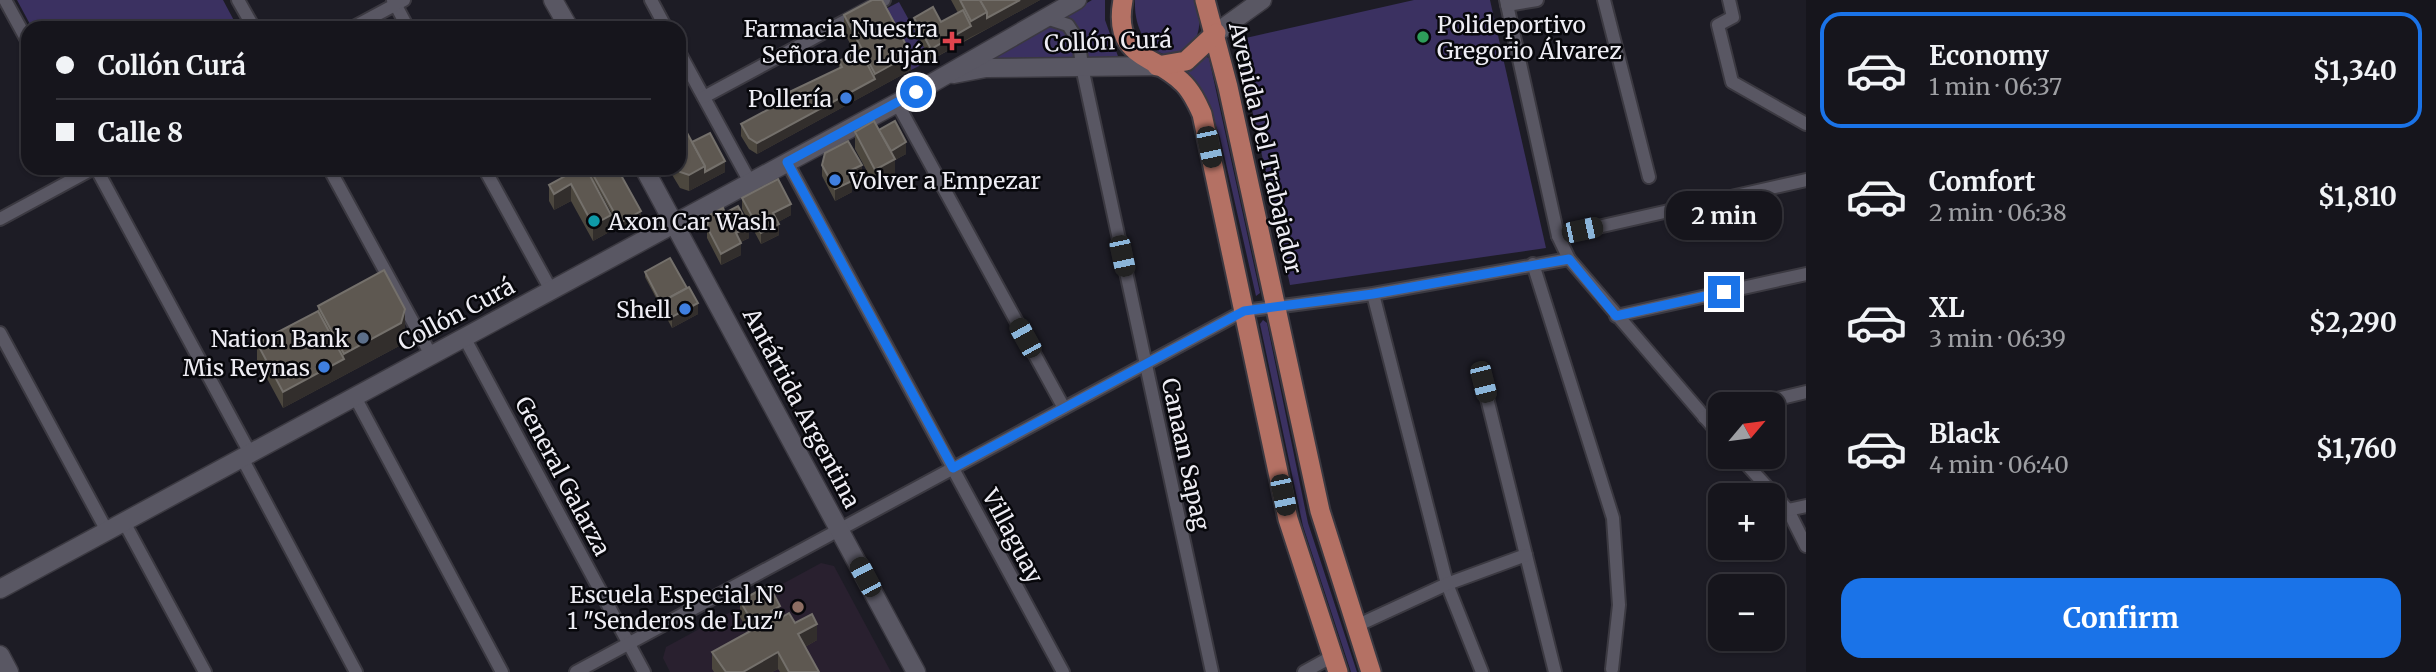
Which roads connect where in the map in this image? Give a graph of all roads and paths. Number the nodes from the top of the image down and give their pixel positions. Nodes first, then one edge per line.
1 (5, 0) edge
2 (238, 0) edge
3 (554, 0) edge
4 (651, 0) edge
5 (884, 0) edge
6 (1077, 0) edge
7 (1123, 0) edge
8 (1205, 0) edge
9 (1262, 0) edge
10 (1537, 0) edge
11 (1604, 0) edge
12 (1729, 0) edge
13 (397, 2) edge
14 (1507, 3) edge
15 (1045, 18) junction
16 (250, 21) edge
17 (364, 21) edge
18 (405, 21) edge
19 (565, 21) edge
20 (662, 21) edge
21 (21, 29) edge
22 (1216, 33) junction
23 (686, 65) edge
24 (1157, 66) junction
25 (1082, 67) junction
26 (935, 82) junction
27 (704, 97) junction
28 (897, 103) junction
29 (1806, 124) edge
30 (787, 162) junction
31 (82, 175) edge
32 (99, 175) edge
33 (333, 175) edge
34 (488, 175) edge
35 (648, 175) edge
36 (1649, 177) dead end
37 (1806, 180) edge
38 (750, 183) junction
39 (0, 219) edge
40 (674, 223) junction
41 (1558, 236) junction
42 (1569, 259) junction
43 (1533, 264) junction
44 (1806, 274) edge
45 (551, 290) junction
46 (1373, 294) junction
47 (1276, 306) junction
48 (1244, 311) junction
49 (1616, 316) junction
50 (0, 333) edge
51 (464, 337) junction
52 (431, 355) junction
53 (1145, 364) junction
54 (1483, 382) dead end
55 (1806, 392) edge
56 (355, 397) junction
57 (1785, 397) edge
58 (1064, 408) junction
59 (1708, 416) edge
60 (1704, 417) junction
61 (1708, 422) edge
62 (246, 456) junction
63 (953, 468) junction
64 (1751, 469) edge
65 (1806, 506) edge
66 (1788, 510) junction
67 (124, 522) junction
68 (839, 530) junction
69 (107, 531) junction
70 (1806, 546) edge
71 (1527, 555) junction
72 (1447, 584) junction
73 (0, 589) edge
74 (1356, 626) junction
75 (629, 643) junction
76 (0, 655) edge
77 (1336, 664) edge
78 (1612, 670) dead end
79 (9, 672) edge
80 (205, 672) edge
81 (356, 672) edge
82 (502, 672) edge
83 (576, 672) edge
84 (645, 672) edge
85 (916, 672) edge
86 (1063, 672) edge
87 (1212, 672) edge
88 (1304, 672) edge
89 (1371, 672) edge
90 (1482, 672) edge
91 (1555, 672) edge

1 - 21 street
2 - 16 street
3 - 19 main road
4 - 20 street
5 - 27 street
6 - 15 main road, Collón Curá
7 - 24 main road
8 - 22 main road, Avenida Del Trabajador
9 - 22 main road, Collón Curá
10 - 14 street
11 - 36 street
12 - 29 street
13 - 17 street
13 - 18 street
14 - 41 street
15 - 25 street, Canaan Sapag
15 - 26 main road, Collón Curá
22 - 24 main road, Collón Curá
22 - 47 main road, Avenida Del Trabajador
23 - 27 street
24 - 25 main road, Collón Curá
24 - 48 main road
25 - 26 main road, Collón Curá
25 - 53 street, Canaan Sapag
26 - 28 main road, Collón Curá
27 - 38 street
28 - 30 main road, Collón Curá
28 - 58 street
30 - 38 main road, Collón Curá
30 - 63 street, Villaguay
31 - 39 street
32 - 62 street
33 - 52 street
34 - 45 street
35 - 40 main road, Antártida Argentina
37 - 41 street
38 - 40 main road, Collón Curá
40 - 45 main road, Collón Curá
40 - 68 main road, Antártida Argentina
41 - 42 street
42 - 43 street
42 - 49 street
43 - 46 street
43 - 78 street
44 - 49 street
45 - 51 main road, Collón Curá
46 - 47 street
46 - 72 street
47 - 48 street
47 - 74 main road, Avenida Del Trabajador
48 - 53 street
48 - 77 main road
49 - 60 street
50 - 69 street
51 - 52 main road, Collón Curá
51 - 75 street, General Galarza
52 - 56 main road, Collón Curá
53 - 58 street
53 - 87 street, Canaan Sapag
54 - 71 street
55 - 57 street
56 - 62 main road, Collón Curá
56 - 82 street
58 - 63 street
59 - 60 street
60 - 61 street
62 - 67 main road, Collón Curá
62 - 81 street
63 - 68 street
63 - 86 street, Villaguay
64 - 66 street
65 - 66 street
66 - 70 street
67 - 69 main road, Collón Curá
67 - 80 street
68 - 75 street
68 - 85 main road, Antártida Argentina
69 - 73 main road, Collón Curá
71 - 72 street
71 - 91 street
72 - 74 street
72 - 90 street
74 - 89 main road, Avenida Del Trabajador
75 - 83 street
75 - 84 street, General Galarza
76 - 79 main road
77 - 88 street

